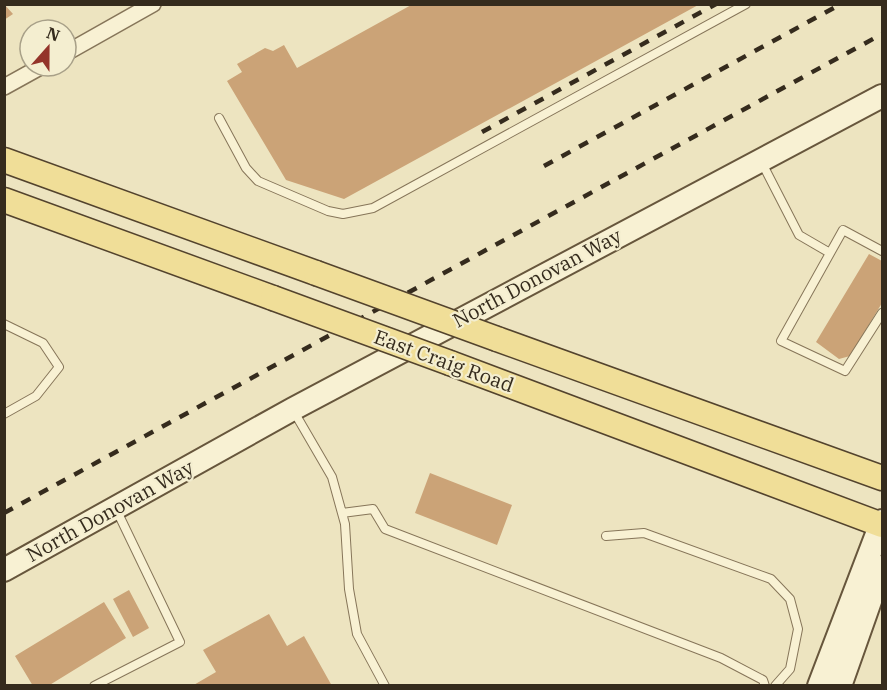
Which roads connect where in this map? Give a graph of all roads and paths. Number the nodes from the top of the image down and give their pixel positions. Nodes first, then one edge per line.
1 (153, 4) edge
2 (746, 4) edge
3 (78, 46) edge
4 (20, 78) edge
5 (4, 87) edge
6 (882, 96) edge
7 (219, 118) dead end
8 (4, 160) edge
9 (762, 162) junction
10 (4, 200) edge
11 (882, 251) edge
12 (830, 253) junction
13 (882, 313) edge
14 (4, 324) edge
15 (293, 409) junction
16 (4, 414) edge
17 (882, 478) edge
18 (116, 509) junction
19 (342, 513) junction
20 (882, 524) edge
21 (606, 536) dead end
22 (882, 567) edge
23 (4, 570) edge
24 (94, 686) edge
25 (385, 686) edge
26 (765, 686) edge
27 (775, 686) edge
28 (819, 686) edge
29 (840, 686) edge

1 - 3 street
2 - 7 lane
4 - 5 street
6 - 9 street, North Donovan Way
8 - 17 main road, East Craig Road, bridge
9 - 12 lane
9 - 15 street, North Donovan Way
10 - 20 main road, East Craig Road, bridge
11 - 12 lane
12 - 13 lane
14 - 16 lane
15 - 18 street, North Donovan Way
15 - 19 lane
18 - 23 street, North Donovan Way
18 - 24 lane
19 - 25 lane
19 - 26 lane
20 - 28 street
21 - 27 lane
22 - 29 street

